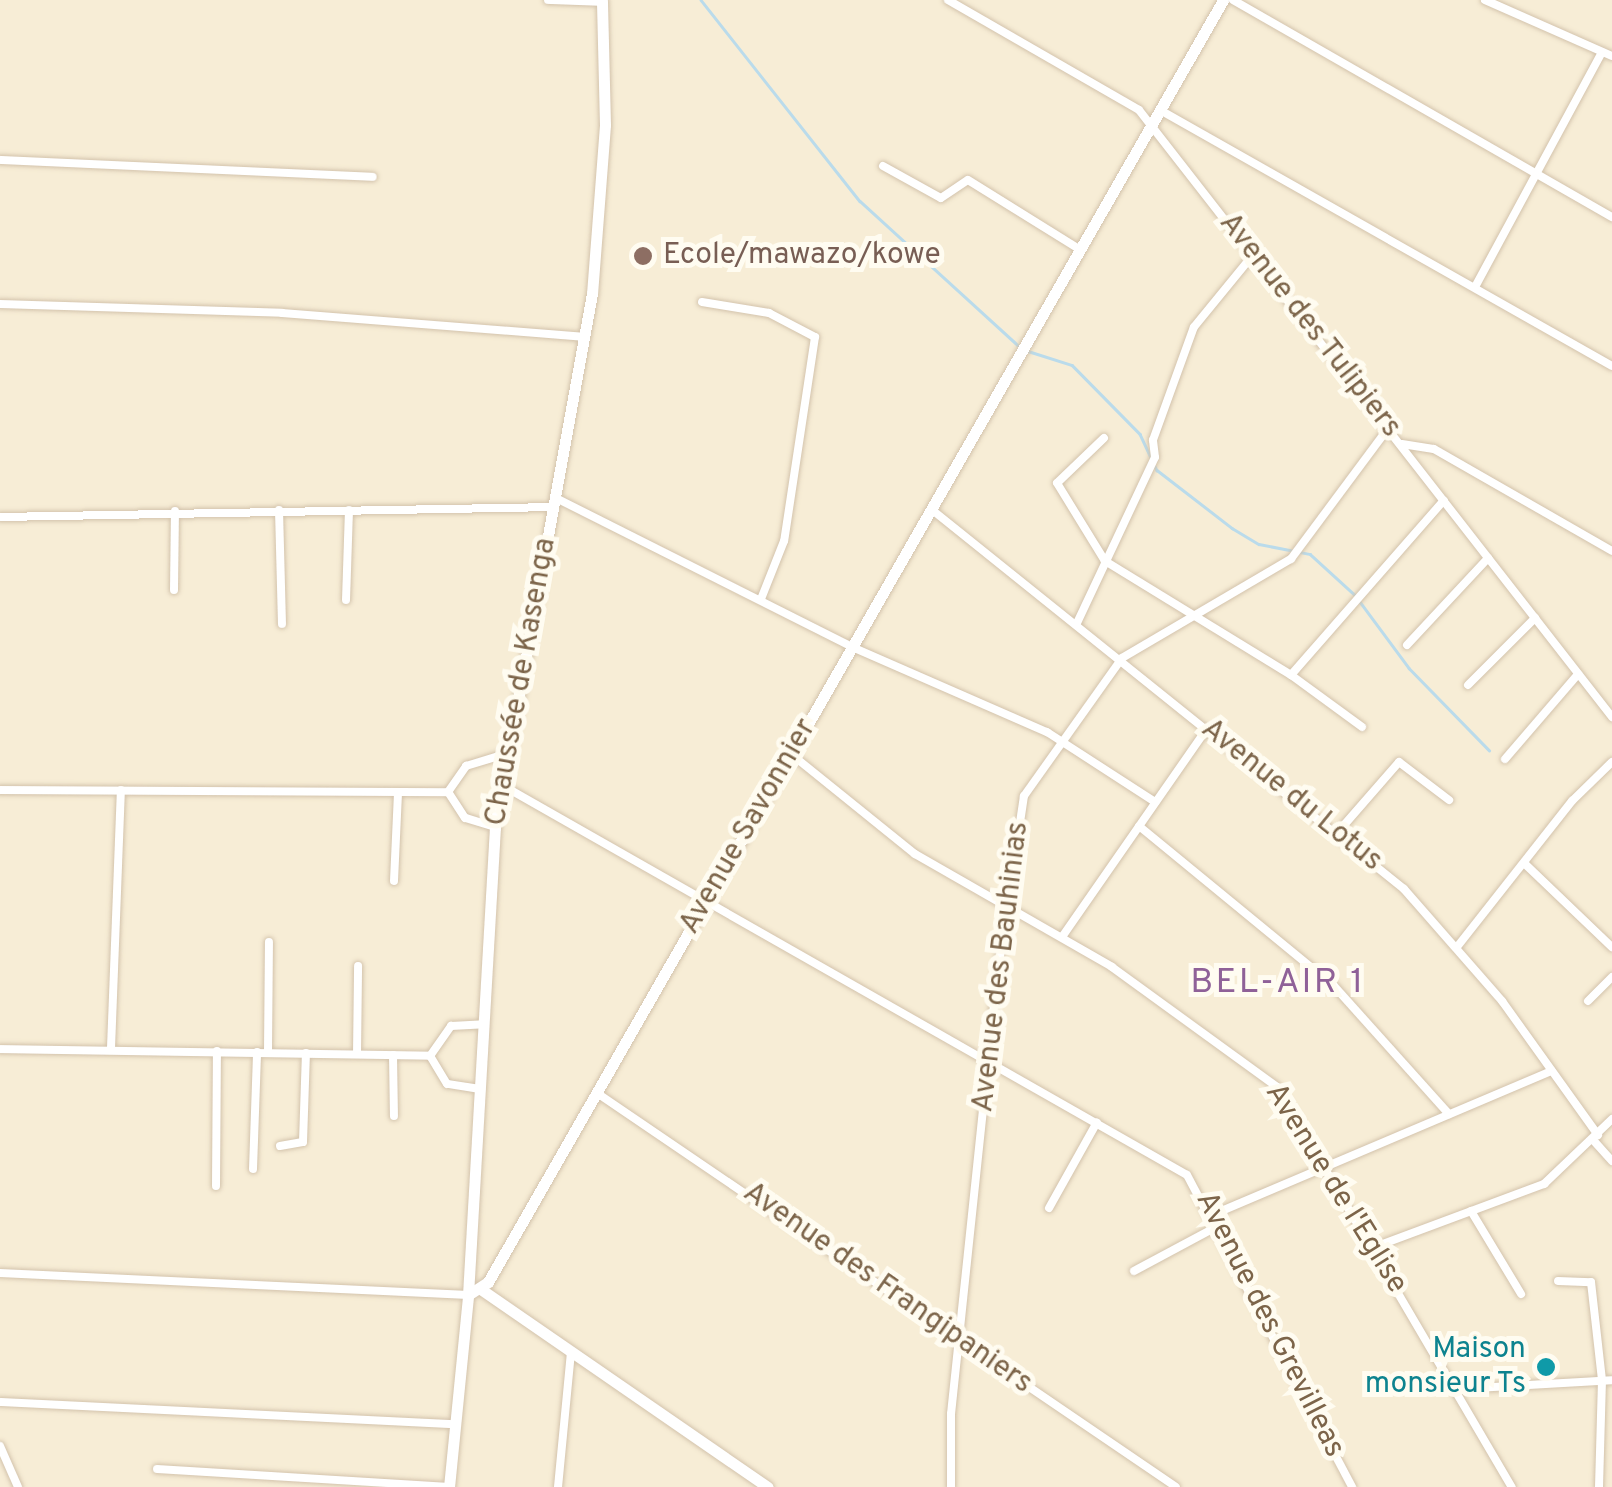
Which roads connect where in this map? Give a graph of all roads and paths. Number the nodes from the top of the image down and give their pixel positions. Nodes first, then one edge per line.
1 (548, 0) edge
2 (948, 0) edge
3 (1223, 0) edge
4 (1233, 0) edge
5 (1485, 0) edge
6 (602, 1) edge
7 (1602, 52) junction
8 (1612, 56) edge
9 (1160, 110) junction
10 (1151, 126) junction
11 (0, 160) edge
12 (882, 166) dead end
13 (1538, 174) junction
14 (372, 177) dead end
15 (1612, 217) edge
16 (1079, 249) junction
17 (1253, 255) junction
18 (1476, 287) junction
19 (702, 302) dead end
20 (0, 304) edge
21 (586, 337) junction
22 (1612, 366) edge
23 (1389, 426) junction
24 (1104, 438) dead end
25 (1402, 444) junction
26 (1444, 500) junction
27 (555, 502) junction
28 (931, 509) junction
29 (279, 510) junction
30 (349, 510) junction
31 (174, 511) junction
32 (0, 517) edge
33 (1612, 551) edge
34 (1488, 558) junction
35 (1105, 562) junction
36 (174, 590) dead end
37 (761, 599) junction
38 (346, 600) dead end
39 (1198, 618) junction
40 (1535, 618) junction
41 (1077, 623) junction
42 (282, 624) dead end
43 (1407, 645) dead end
44 (852, 647) junction
45 (1122, 658) junction
46 (1578, 674) junction
47 (1291, 675) junction
48 (1468, 684) dead end
49 (1612, 717) edge
50 (1362, 727) dead end
51 (1207, 728) junction
52 (1062, 740) junction
53 (791, 754) junction
54 (503, 755) junction
55 (1505, 760) dead end
56 (1612, 762) edge
57 (500, 784) junction
58 (0, 790) edge
59 (121, 790) junction
60 (398, 792) junction
61 (448, 792) junction
62 (1448, 800) dead end
63 (1155, 802) junction
64 (1138, 826) junction
65 (495, 828) junction
66 (1338, 832) junction
67 (1524, 863) junction
68 (394, 882) dead end
69 (707, 900) junction
70 (1006, 906) junction
71 (1062, 937) junction
72 (269, 942) dead end
73 (1457, 947) junction
74 (1612, 947) edge
75 (358, 966) dead end
76 (1612, 977) edge
77 (1588, 1001) dead end
78 (484, 1024) junction
79 (111, 1048) junction
80 (0, 1049) edge
81 (218, 1050) junction
82 (257, 1052) junction
83 (268, 1052) junction
84 (306, 1053) junction
85 (357, 1054) junction
86 (393, 1055) junction
87 (430, 1056) junction
88 (988, 1059) junction
89 (1552, 1071) junction
90 (480, 1088) junction
91 (597, 1094) junction
92 (1449, 1114) junction
93 (394, 1116) dead end
94 (1612, 1120) edge
95 (1098, 1122) junction
96 (1596, 1138) junction
97 (280, 1146) dead end
98 (1612, 1161) edge
99 (1325, 1166) junction
100 (253, 1170) dead end
101 (216, 1186) dead end
102 (1049, 1208) dead end
103 (1471, 1211) junction
104 (1212, 1214) junction
105 (1218, 1226) junction
106 (1372, 1248) junction
107 (1134, 1271) dead end
108 (0, 1272) edge
109 (1558, 1280) dead end
110 (482, 1290) junction
111 (1521, 1294) dead end
112 (468, 1296) junction
113 (961, 1341) junction
114 (571, 1353) junction
115 (1607, 1380) edge
116 (1458, 1389) junction
117 (0, 1402) edge
118 (454, 1424) junction
119 (0, 1446) edge
120 (157, 1470) dead end
121 (18, 1487) edge
122 (449, 1487) edge
123 (558, 1487) edge
124 (768, 1487) edge
125 (951, 1487) edge
126 (1176, 1487) edge
127 (1352, 1487) edge
128 (1512, 1487) edge
129 (1599, 1487) edge

1 - 6 street
2 - 10 street, Avenue des Tulipiers
3 - 9 street, Avenue Savonnier
4 - 13 street
5 - 7 street
6 - 21 street, Chaussée de Kasenga
7 - 8 street
7 - 13 street
9 - 10 street, Avenue Savonnier
9 - 18 street
10 - 16 street, Avenue Savonnier
10 - 17 street, Avenue des Tulipiers
11 - 14 street
12 - 16 street
13 - 15 street
13 - 18 street
16 - 28 street, Avenue Savonnier
17 - 23 street, Avenue des Tulipiers
17 - 35 street
18 - 22 street
19 - 37 street
20 - 21 street
21 - 27 street, Chaussée de Kasenga
23 - 25 street, Avenue des Tulipiers
23 - 39 street, Avenue des Bauhinias
24 - 35 street
25 - 26 street, Avenue des Tulipiers
25 - 33 street
26 - 34 street, Avenue des Tulipiers
26 - 47 street
27 - 30 street
27 - 37 street
27 - 54 street, Chaussée de Kasenga
28 - 41 street, Avenue du Lotus
28 - 44 street, Avenue Savonnier
29 - 30 street
29 - 31 street
29 - 42 street
30 - 38 street
31 - 32 street
31 - 36 street
34 - 40 street, Avenue des Tulipiers
34 - 43 street
35 - 39 street
35 - 41 street
37 - 44 street
39 - 45 street, Avenue des Bauhinias
39 - 47 street
40 - 46 street, Avenue des Tulipiers
40 - 48 street
41 - 45 street, Avenue du Lotus
44 - 52 street
44 - 53 street, Avenue Savonnier
45 - 51 street, Avenue du Lotus
45 - 52 street, Avenue des Bauhinias
46 - 49 street, Avenue des Tulipiers
46 - 55 street
47 - 50 street
51 - 63 street
51 - 66 street, Avenue du Lotus
52 - 63 street
52 - 70 street, Avenue des Bauhinias
53 - 69 street, Avenue Savonnier
53 - 70 street, Avenue de l'Eglise
54 - 57 street, Chaussée de Kasenga
54 - 61 street
56 - 67 street
57 - 65 street, Chaussée de Kasenga
57 - 69 street, Avenue des Grevilleas
58 - 59 street
59 - 60 street
59 - 79 street
60 - 61 street
60 - 68 street
61 - 65 street
62 - 66 street
63 - 64 street
64 - 71 street
64 - 92 street
65 - 78 street, Chaussée de Kasenga
66 - 73 street, Avenue du Lotus
67 - 73 street
67 - 74 street
69 - 88 street, Avenue des Grevilleas
69 - 91 street, Avenue Savonnier
70 - 71 street, Avenue de l'Eglise
70 - 88 street, Avenue des Bauhinias
71 - 99 street, Avenue de l'Eglise
72 - 83 street
73 - 89 street, Avenue du Lotus
75 - 85 street
76 - 77 street
78 - 87 street
78 - 90 street, Chaussée de Kasenga
79 - 80 street
79 - 81 street
81 - 82 street
81 - 101 street
82 - 83 street
82 - 100 street
83 - 84 street
84 - 85 street
84 - 97 street
85 - 86 street
86 - 87 street
86 - 93 street
87 - 90 street
88 - 95 street, Avenue des Grevilleas
88 - 113 street, Avenue des Bauhinias
89 - 92 street
89 - 96 street, Avenue du Lotus
90 - 112 street, Chaussée de Kasenga
91 - 110 street, Avenue Savonnier
91 - 113 street, Avenue des Frangipaniers
92 - 99 street
94 - 96 street
95 - 102 street
95 - 104 street, Avenue des Grevilleas
96 - 98 street, Avenue du Lotus
96 - 103 street
99 - 104 street
99 - 106 street, Avenue de l'Eglise
103 - 106 street
103 - 111 street
104 - 105 street, Avenue des Grevilleas
105 - 107 street
105 - 127 street, Avenue des Grevilleas
106 - 116 street, Avenue de l'Eglise
108 - 112 street
109 - 115 street
110 - 112 street
110 - 114 street
112 - 118 street, Chaussée de Kasenga
113 - 125 street, Avenue des Bauhinias
113 - 126 street, Avenue des Frangipaniers
114 - 123 street
114 - 124 street
115 - 116 street
115 - 129 street
116 - 128 street, Avenue de l'Eglise
117 - 118 street
118 - 122 street, Chaussée de Kasenga
119 - 121 street
120 - 122 street

